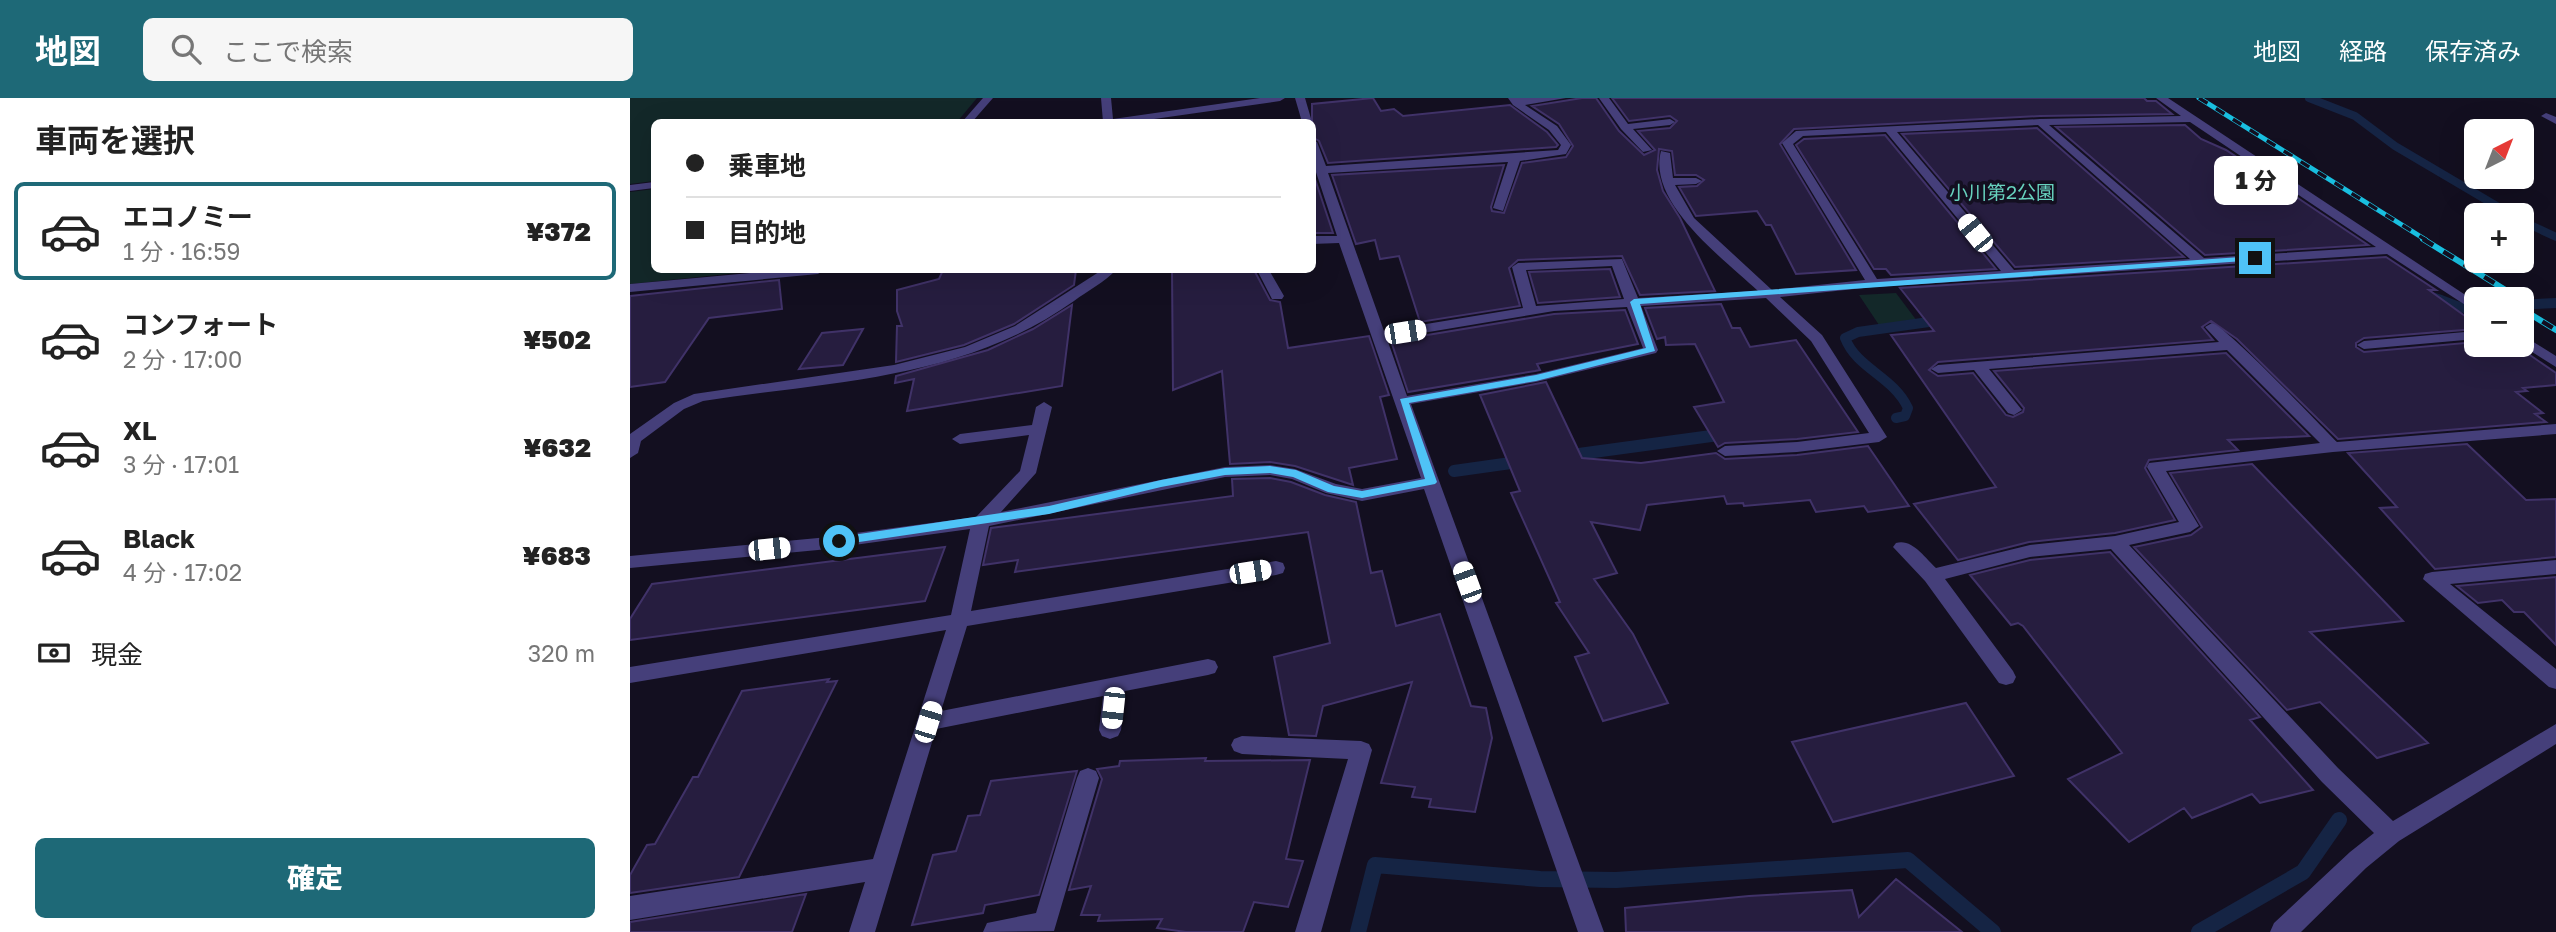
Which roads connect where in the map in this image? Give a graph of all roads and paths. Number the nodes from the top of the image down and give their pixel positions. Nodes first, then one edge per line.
1 (988, 98) edge
2 (1106, 98) edge
3 (1280, 98) edge
4 (1300, 98) edge
5 (1561, 98) edge
6 (1604, 98) edge
7 (2161, 98) edge
8 (1515, 101) edge
9 (970, 119) edge
10 (1108, 119) edge
11 (1136, 119) edge
12 (1306, 119) edge
13 (2192, 119) junction
14 (1670, 122) dead end
15 (2040, 122) junction
16 (1625, 127) junction
17 (1889, 129) junction
18 (1647, 150) dead end
19 (1665, 153) dead end
20 (1316, 154) edge
21 (1515, 158) junction
22 (1321, 170) junction
23 (1696, 181) dead end
24 (1668, 182) junction
25 (651, 185) edge
26 (630, 188) edge
27 (1499, 208) dead end
28 (1344, 239) junction
29 (1316, 240) edge
30 (2390, 250) junction
31 (2201, 262) junction
32 (787, 273) edge
33 (1105, 273) edge
34 (1265, 273) edge
35 (2010, 274) junction
36 (1873, 283) junction
37 (630, 288) edge
38 (1770, 294) junction
39 (1277, 296) dead end
40 (2464, 300) edge
41 (1634, 302) junction
42 (1531, 311) junction
43 (2212, 327) dead end
44 (1380, 336) junction
45 (2464, 336) edge
46 (2231, 345) junction
47 (2364, 345) dead end
48 (2534, 348) edge
49 (2556, 363) edge
50 (1978, 366) junction
51 (1938, 369) dead end
52 (1403, 401) junction
53 (1044, 407) dead end
54 (2014, 410) dead end
55 (1038, 429) junction
56 (2556, 429) edge
57 (960, 439) dead end
58 (631, 444) edge
59 (2333, 447) junction
60 (1725, 451) dead end
61 (1431, 482) junction
62 (981, 522) junction
63 (2115, 542) junction
64 (1902, 547) dead end
65 (630, 562) edge
66 (2556, 567) edge
67 (1276, 568) dead end
68 (1932, 576) junction
69 (959, 620) junction
70 (1208, 667) dead end
71 (630, 675) edge
72 (2006, 677) dead end
73 (2556, 681) edge
74 (1115, 685) junction
75 (928, 722) junction
76 (1111, 730) dead end
77 (2556, 733) edge
78 (1242, 745) dead end
79 (1088, 778) dead end
80 (2391, 834) junction
81 (884, 868) junction
82 (630, 908) edge
83 (862, 932) edge
84 (996, 932) edge
85 (1308, 932) edge
86 (1591, 932) edge
87 (2283, 932) edge

1 - 9 street
2 - 10 street
3 - 11 street
4 - 12 street
5 - 8 street
6 - 16 street
7 - 13 street
8 - 21 street
13 - 15 street
13 - 30 street
14 - 16 street
15 - 17 street
15 - 31 street
16 - 18 street
17 - 35 street
17 - 36 street
19 - 24 street
20 - 22 street
21 - 22 street
21 - 27 street
22 - 28 street
23 - 24 street
24 - 38 street
25 - 26 street
28 - 29 street
28 - 44 street
30 - 31 street
30 - 40 street
31 - 35 street
32 - 37 street
33 - 58 street
34 - 39 street
35 - 36 street
36 - 38 street
38 - 41 street
38 - 60 street
41 - 42 street
41 - 42 street
41 - 52 street
42 - 44 street
43 - 46 street
44 - 52 street
45 - 47 street
46 - 50 street
46 - 59 street
48 - 49 street
50 - 51 street
50 - 54 street
52 - 61 street
53 - 55 street
55 - 57 street
55 - 62 street
56 - 59 street
59 - 63 street
61 - 62 street
61 - 86 street
62 - 65 street
62 - 69 street
63 - 68 street
63 - 80 street
64 - 68 street
66 - 73 street
67 - 69 street
68 - 72 street
69 - 71 street
69 - 75 street
70 - 74 street
74 - 75 street
74 - 76 street
75 - 81 street
77 - 80 street
78 - 85 street
79 - 84 street
80 - 87 street
81 - 82 street
81 - 83 street

